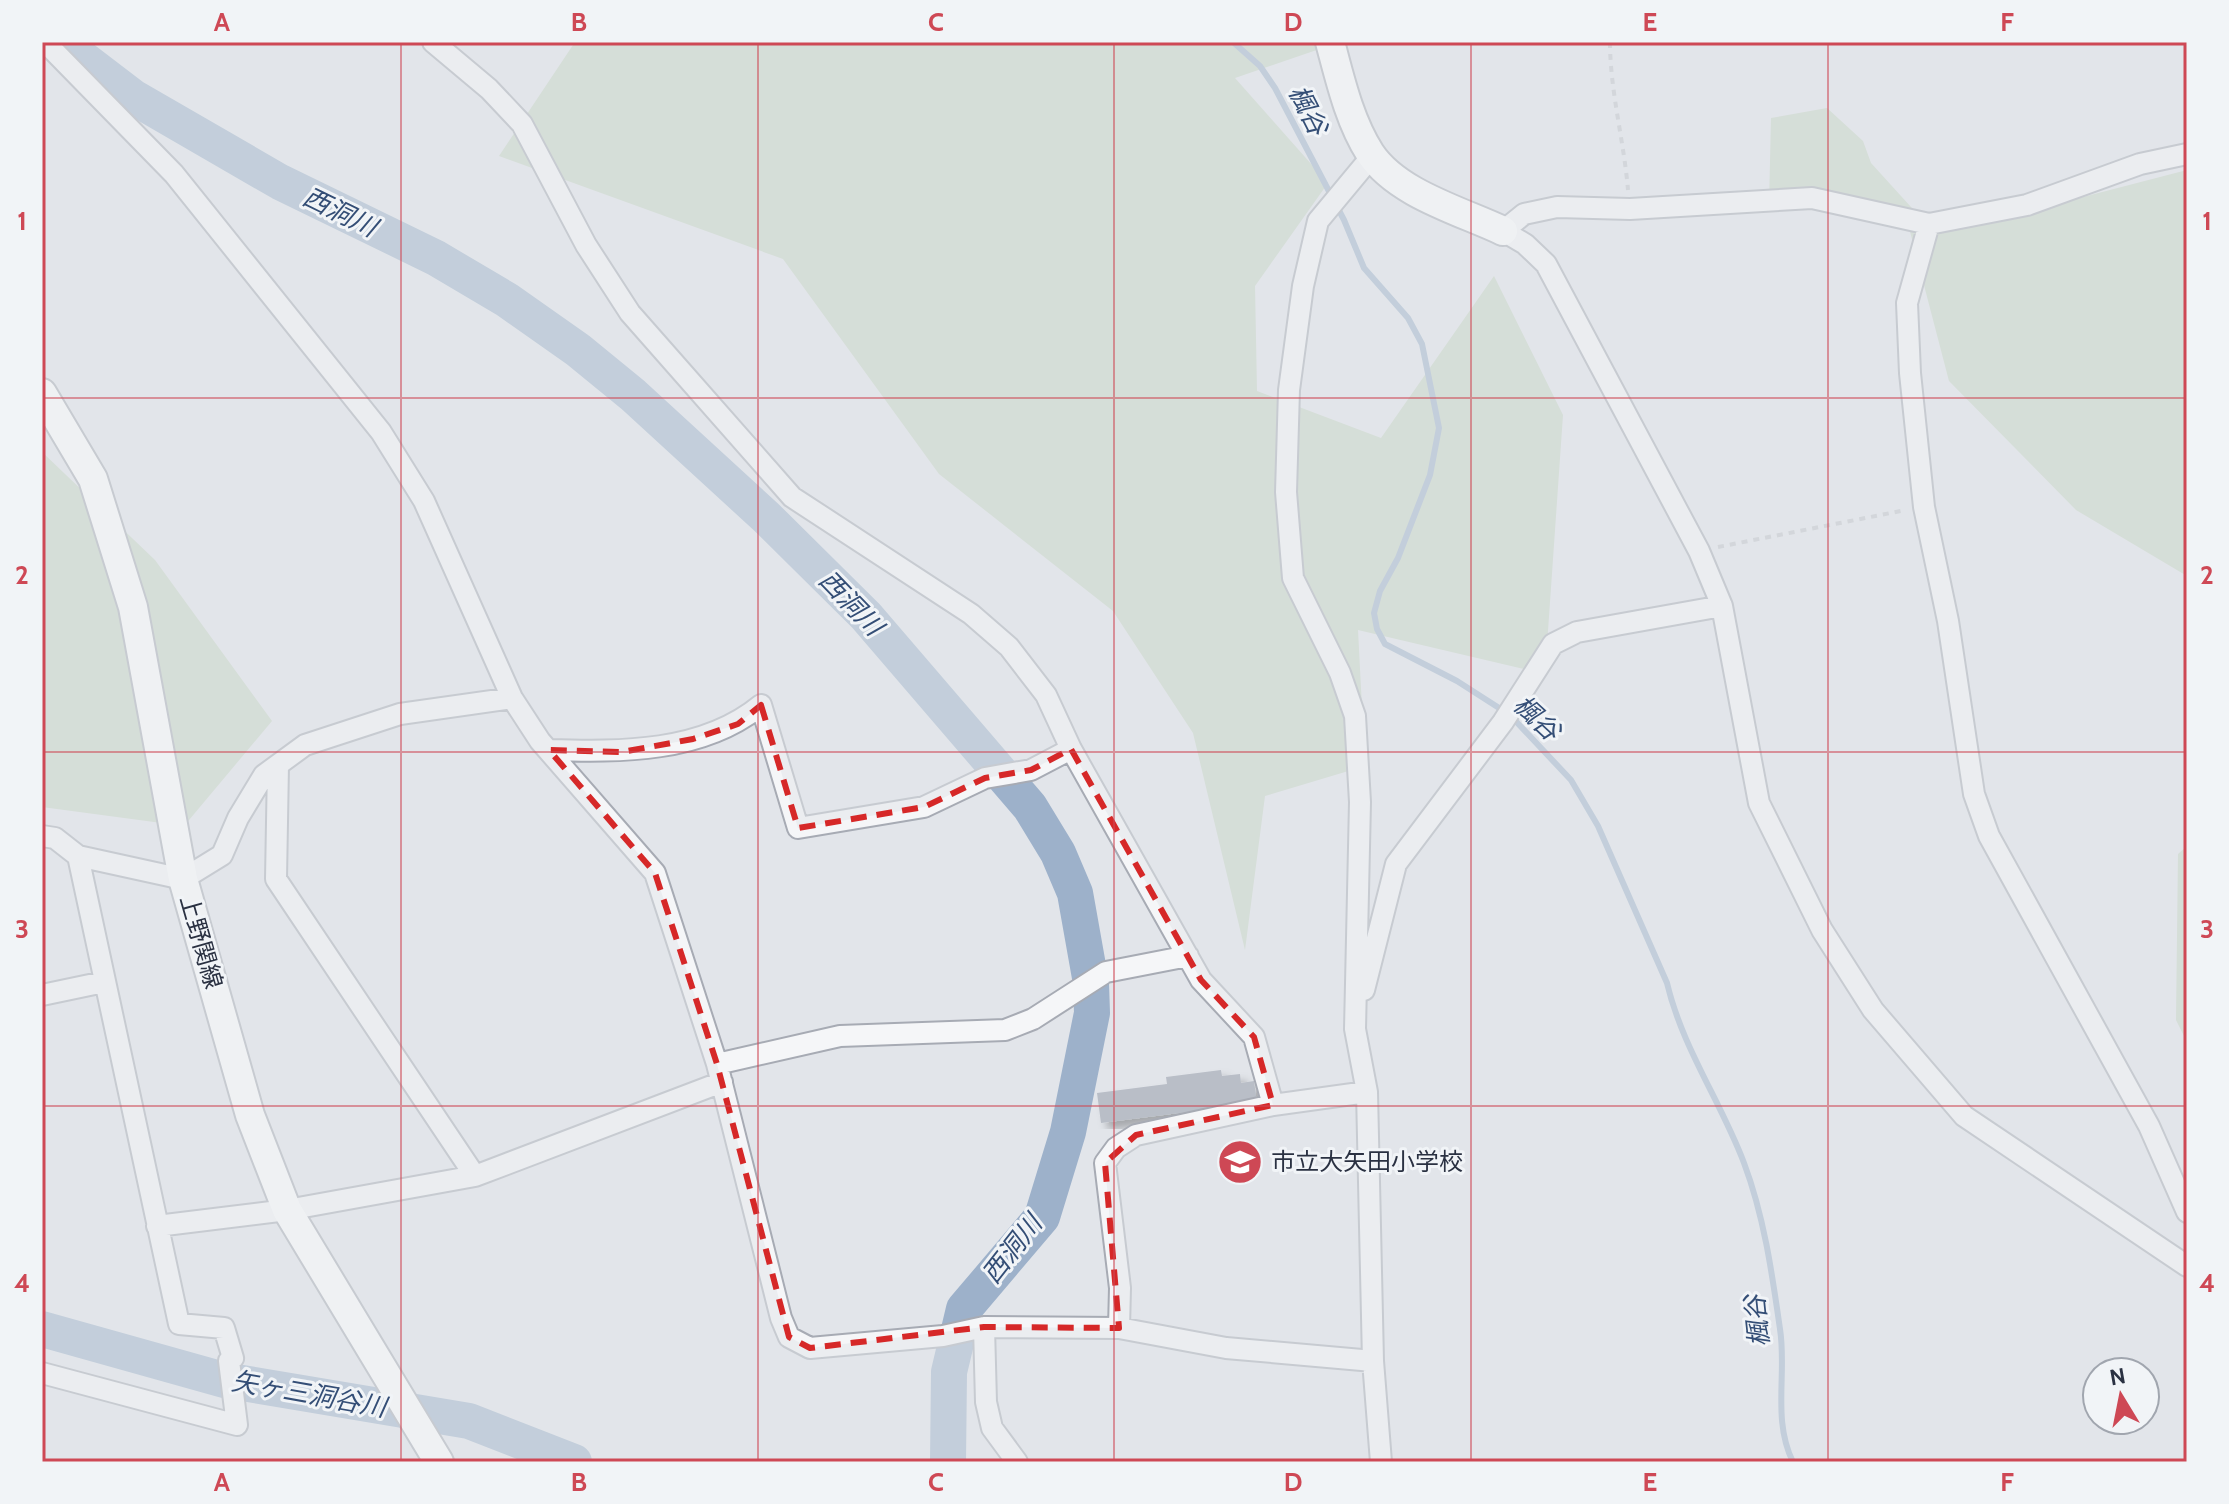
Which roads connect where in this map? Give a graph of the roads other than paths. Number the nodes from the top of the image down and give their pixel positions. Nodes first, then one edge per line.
1 (45, 42) edge
2 (433, 42) edge
3 (1330, 42) edge
4 (2187, 154) edge
5 (1372, 156) junction
6 (1929, 224) junction
7 (1503, 231) junction
8 (42, 393) edge
9 (1722, 606) junction
10 (512, 698) junction
11 (1071, 749) junction
12 (549, 750) junction
13 (278, 765) junction
14 (42, 836) edge
15 (78, 856) junction
16 (183, 879) junction
17 (1188, 956) junction
18 (104, 982) junction
19 (42, 995) edge
20 (1355, 1029) junction
21 (720, 1073) junction
22 (1367, 1092) junction
23 (1273, 1105) junction
24 (475, 1176) junction
25 (287, 1210) junction
26 (2187, 1212) edge
27 (157, 1226) junction
28 (2187, 1266) edge
29 (983, 1327) junction
30 (1119, 1328) junction
31 (1373, 1361) junction
32 (42, 1373) edge
33 (431, 1451) edge
34 (1017, 1462) edge
35 (1381, 1462) edge

1 - 10 street
2 - 11 street
3 - 5 main road
4 - 6 street
5 - 7 main road
5 - 20 street
6 - 7 street
6 - 26 street
7 - 9 street
8 - 16 main road, 上野関線
9 - 20 street
9 - 28 street
10 - 12 street
10 - 13 street
11 - 12 street
11 - 17 street
12 - 21 street
13 - 16 street
13 - 24 street
14 - 15 street
15 - 16 street
15 - 18 street
16 - 25 main road, 上野関線
17 - 21 street
17 - 23 street
18 - 19 street
18 - 27 street
20 - 22 street
21 - 24 street
21 - 29 street
22 - 23 street
22 - 31 street
23 - 30 street
24 - 25 street
25 - 27 street
25 - 33 main road, 上野関線
27 - 32 street
29 - 30 street
29 - 34 street
30 - 31 street
31 - 35 street

